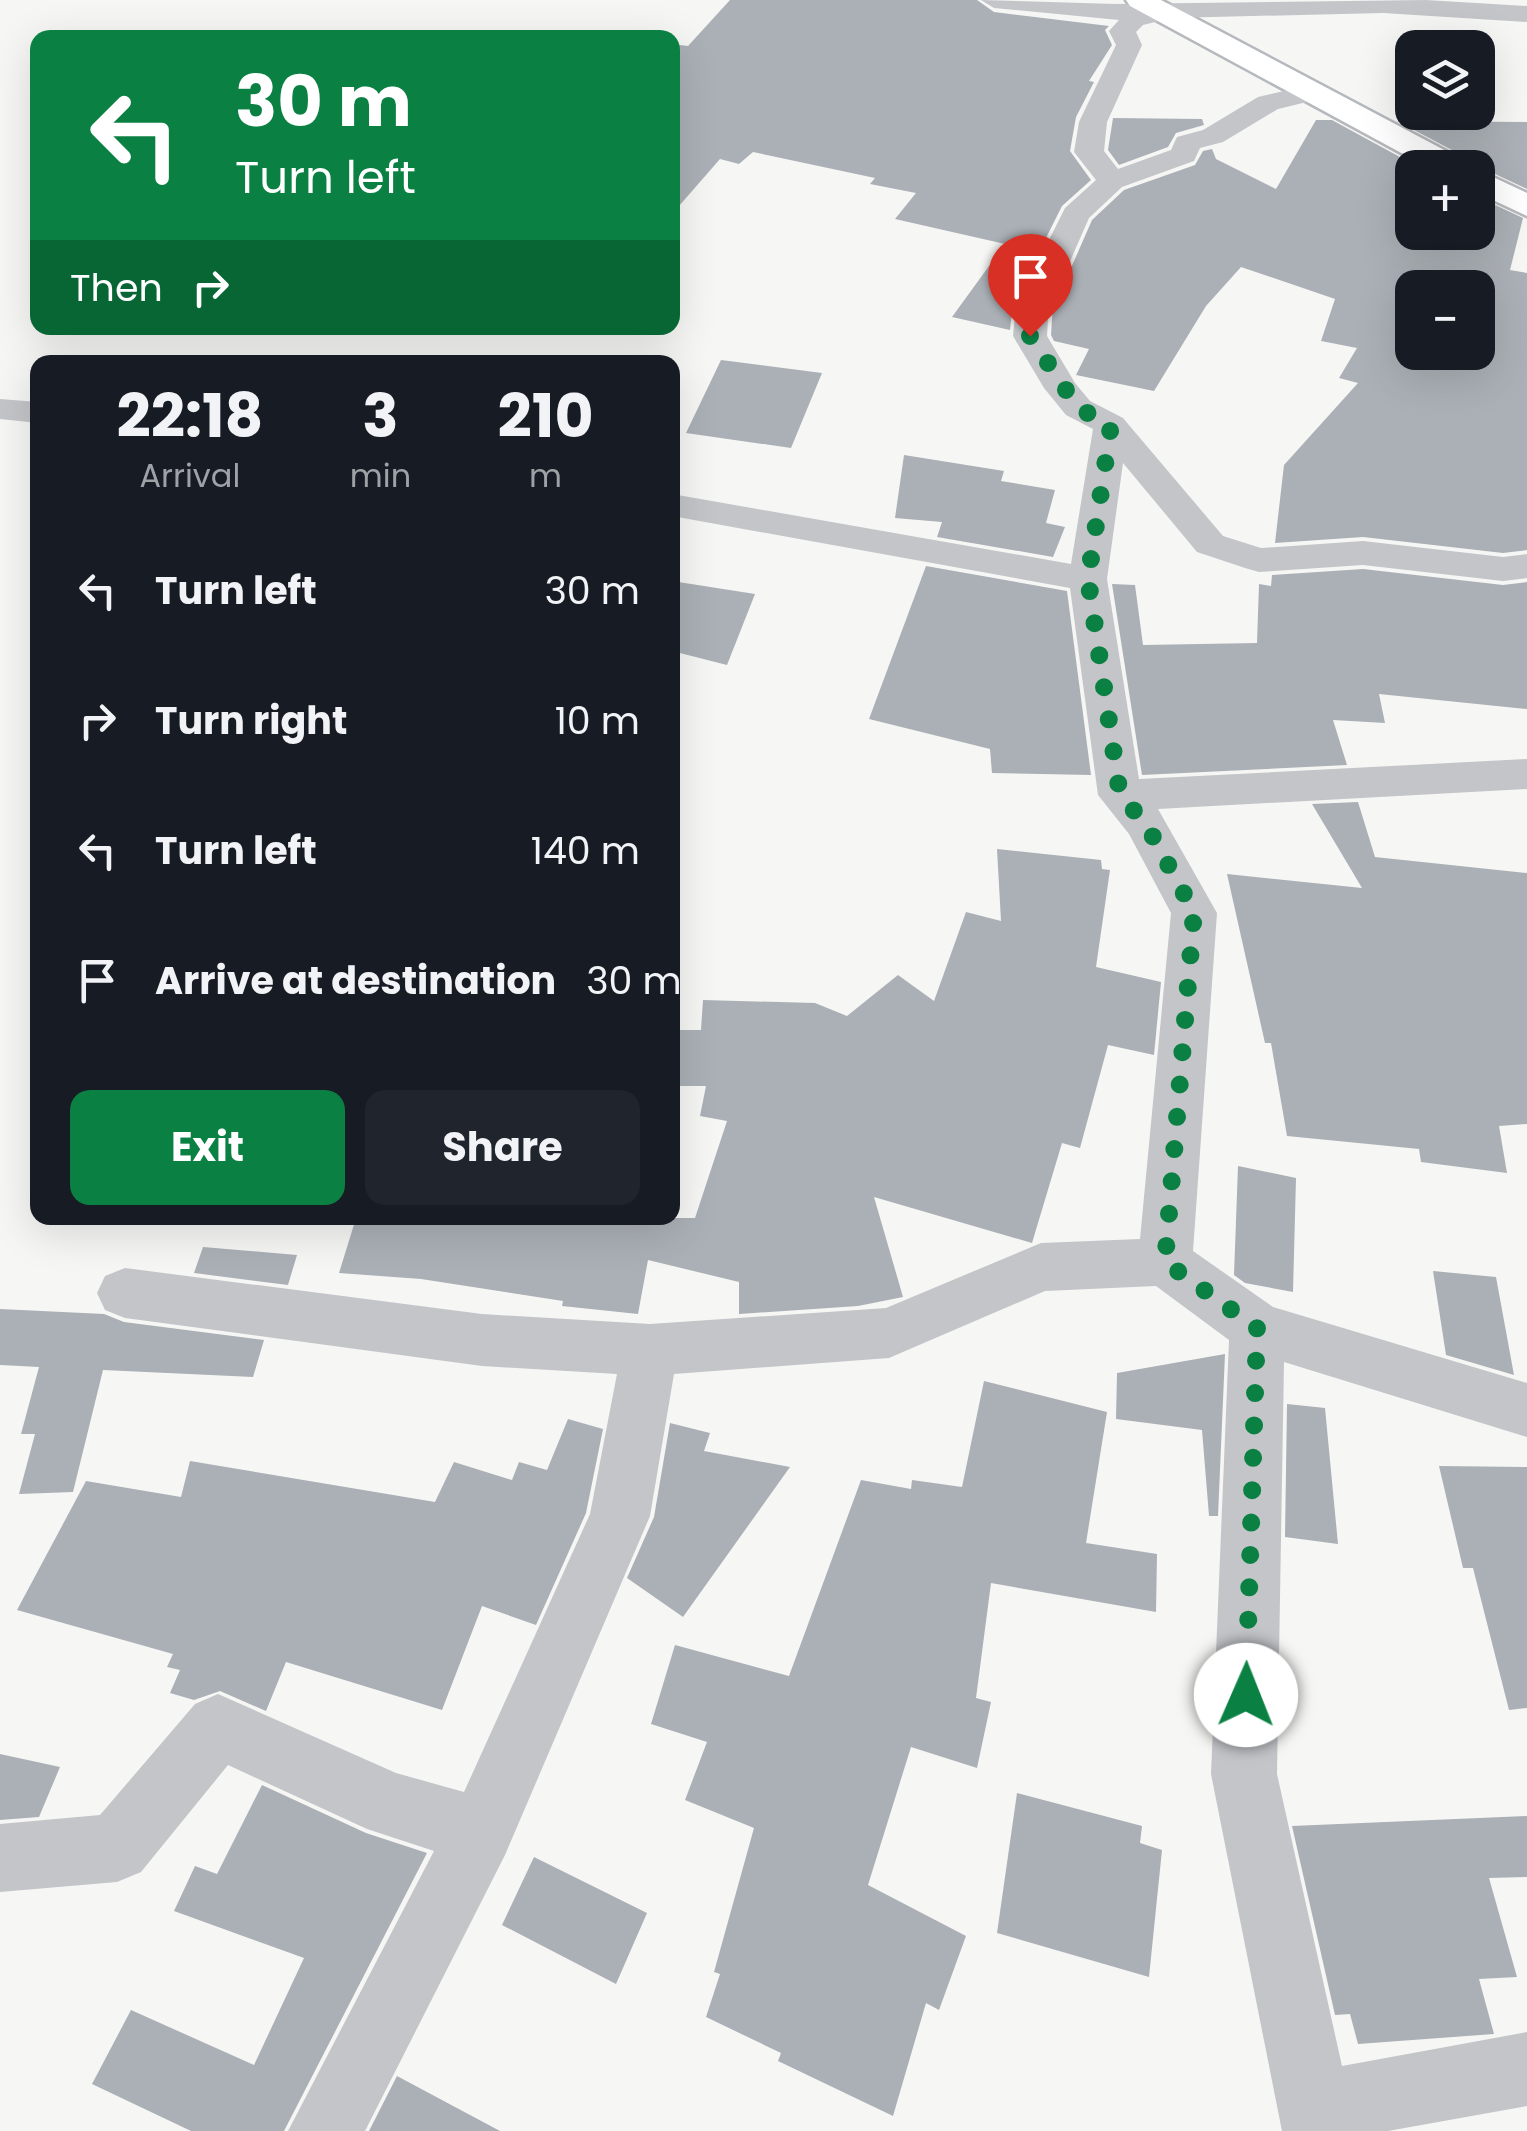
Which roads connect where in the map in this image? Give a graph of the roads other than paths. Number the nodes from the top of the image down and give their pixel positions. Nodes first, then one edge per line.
1 (994, 0) edge
2 (1151, 6) edge
3 (1527, 14) edge
4 (1309, 93) junction
5 (1419, 150) edge
6 (1112, 181) junction
7 (1495, 189) edge
8 (1527, 206) edge
9 (0, 409) edge
10 (30, 411) edge
11 (1111, 425) junction
12 (680, 506) edge
13 (1527, 566) edge
14 (1088, 579) junction
15 (1527, 774) edge
16 (1120, 795) junction
17 (1165, 1262) junction
18 (126, 1294) dead end
19 (1257, 1328) junction
20 (650, 1350) junction
21 (1527, 1410) edge
22 (482, 1831) junction
23 (0, 1858) edge
24 (1527, 2070) edge
25 (1318, 2119) edge
26 (325, 2131) edge

1 - 2 street
2 - 3 street
2 - 4 main road
2 - 6 street
4 - 5 main road
4 - 6 street
6 - 11 street
7 - 8 main road
9 - 10 street
11 - 13 street
11 - 14 street
12 - 14 street
14 - 16 street
15 - 16 street
16 - 17 street
17 - 19 street
17 - 20 street
18 - 20 street
19 - 21 street
19 - 25 street
20 - 22 street
22 - 23 street
22 - 26 street
24 - 25 street

